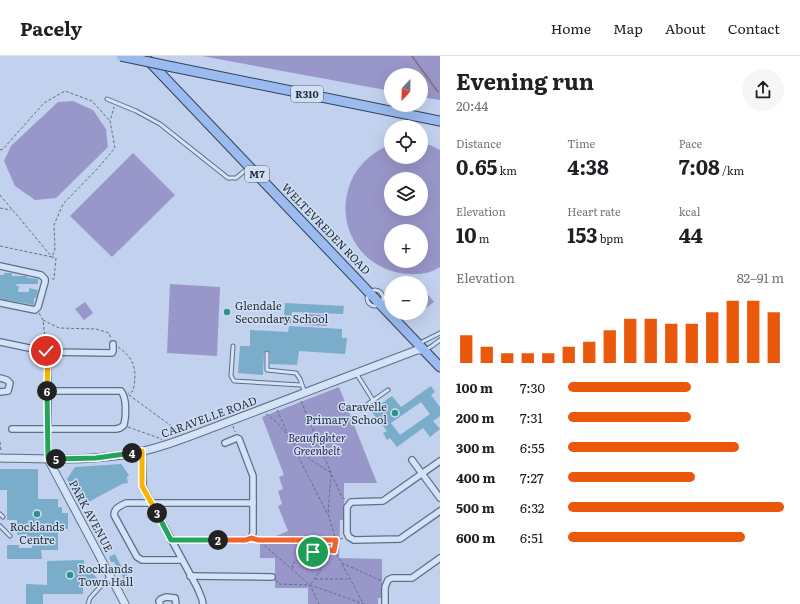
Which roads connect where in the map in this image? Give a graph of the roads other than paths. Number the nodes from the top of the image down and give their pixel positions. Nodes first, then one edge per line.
1 (121, 56) edge
2 (144, 56) edge
3 (107, 99) dead end
4 (440, 121) edge
5 (250, 166) junction
6 (0, 266) edge
7 (0, 303) edge
8 (440, 333) edge
9 (440, 340) edge
10 (0, 342) edge
11 (113, 344) road end
12 (233, 346) dead end
13 (420, 348) junction
14 (47, 352) junction
15 (267, 353) dead end
16 (440, 367) edge
17 (356, 373) junction
18 (0, 378) edge
19 (301, 385) junction
20 (388, 390) dead end
21 (48, 391) junction
22 (0, 392) edge
23 (305, 393) junction
24 (373, 400) junction
25 (368, 404) dead end
26 (12, 428) dead end
27 (48, 429) junction
28 (225, 443) dead end
29 (142, 451) junction
30 (0, 456) edge
31 (48, 458) junction
32 (412, 460) dead end
33 (440, 461) edge
34 (422, 474) junction
35 (440, 498) edge
36 (151, 502) junction
37 (253, 503) junction
38 (440, 511) edge
39 (0, 526) edge
40 (10, 536) dead end
41 (171, 540) junction
42 (440, 558) edge
43 (182, 560) junction
44 (110, 576) junction
45 (190, 576) junction
46 (272, 576) road end
47 (88, 604) edge
48 (125, 604) edge
49 (160, 604) edge
50 (176, 604) edge
51 (203, 604) edge
52 (385, 604) edge

1 - 4 main road, R310, bridge
2 - 5 main road, WELTEVREDEN ROAD / M7
3 - 5 lane
5 - 13 main road, WELTEVREDEN ROAD / M7
6 - 7 street
8 - 13 lane, CARAVELLE ROAD
9 - 13 lane, CARAVELLE ROAD
10 - 14 street
11 - 14 street
12 - 19 lane
13 - 16 main road, WELTEVREDEN ROAD / M7
13 - 17 street, CARAVELLE ROAD
14 - 21 street
15 - 19 lane
17 - 23 street, CARAVELLE ROAD
17 - 24 lane
18 - 22 street
19 - 23 lane
20 - 24 lane
21 - 27 street
21 - 27 street
23 - 29 street, CARAVELLE ROAD
24 - 25 lane
26 - 27 street
27 - 31 street
28 - 37 street
29 - 31 street, CARAVELLE ROAD
29 - 36 street
30 - 31 street, CARAVELLE ROAD
31 - 44 street, PARK AVENUE
32 - 34 street
33 - 34 street
34 - 35 street
34 - 38 street
36 - 37 street
36 - 41 street
36 - 43 street
37 - 41 street
39 - 40 lane
41 - 43 street
42 - 52 street
43 - 45 street
44 - 47 lane
44 - 48 street, PARK AVENUE
45 - 46 street
45 - 51 street
49 - 50 street

